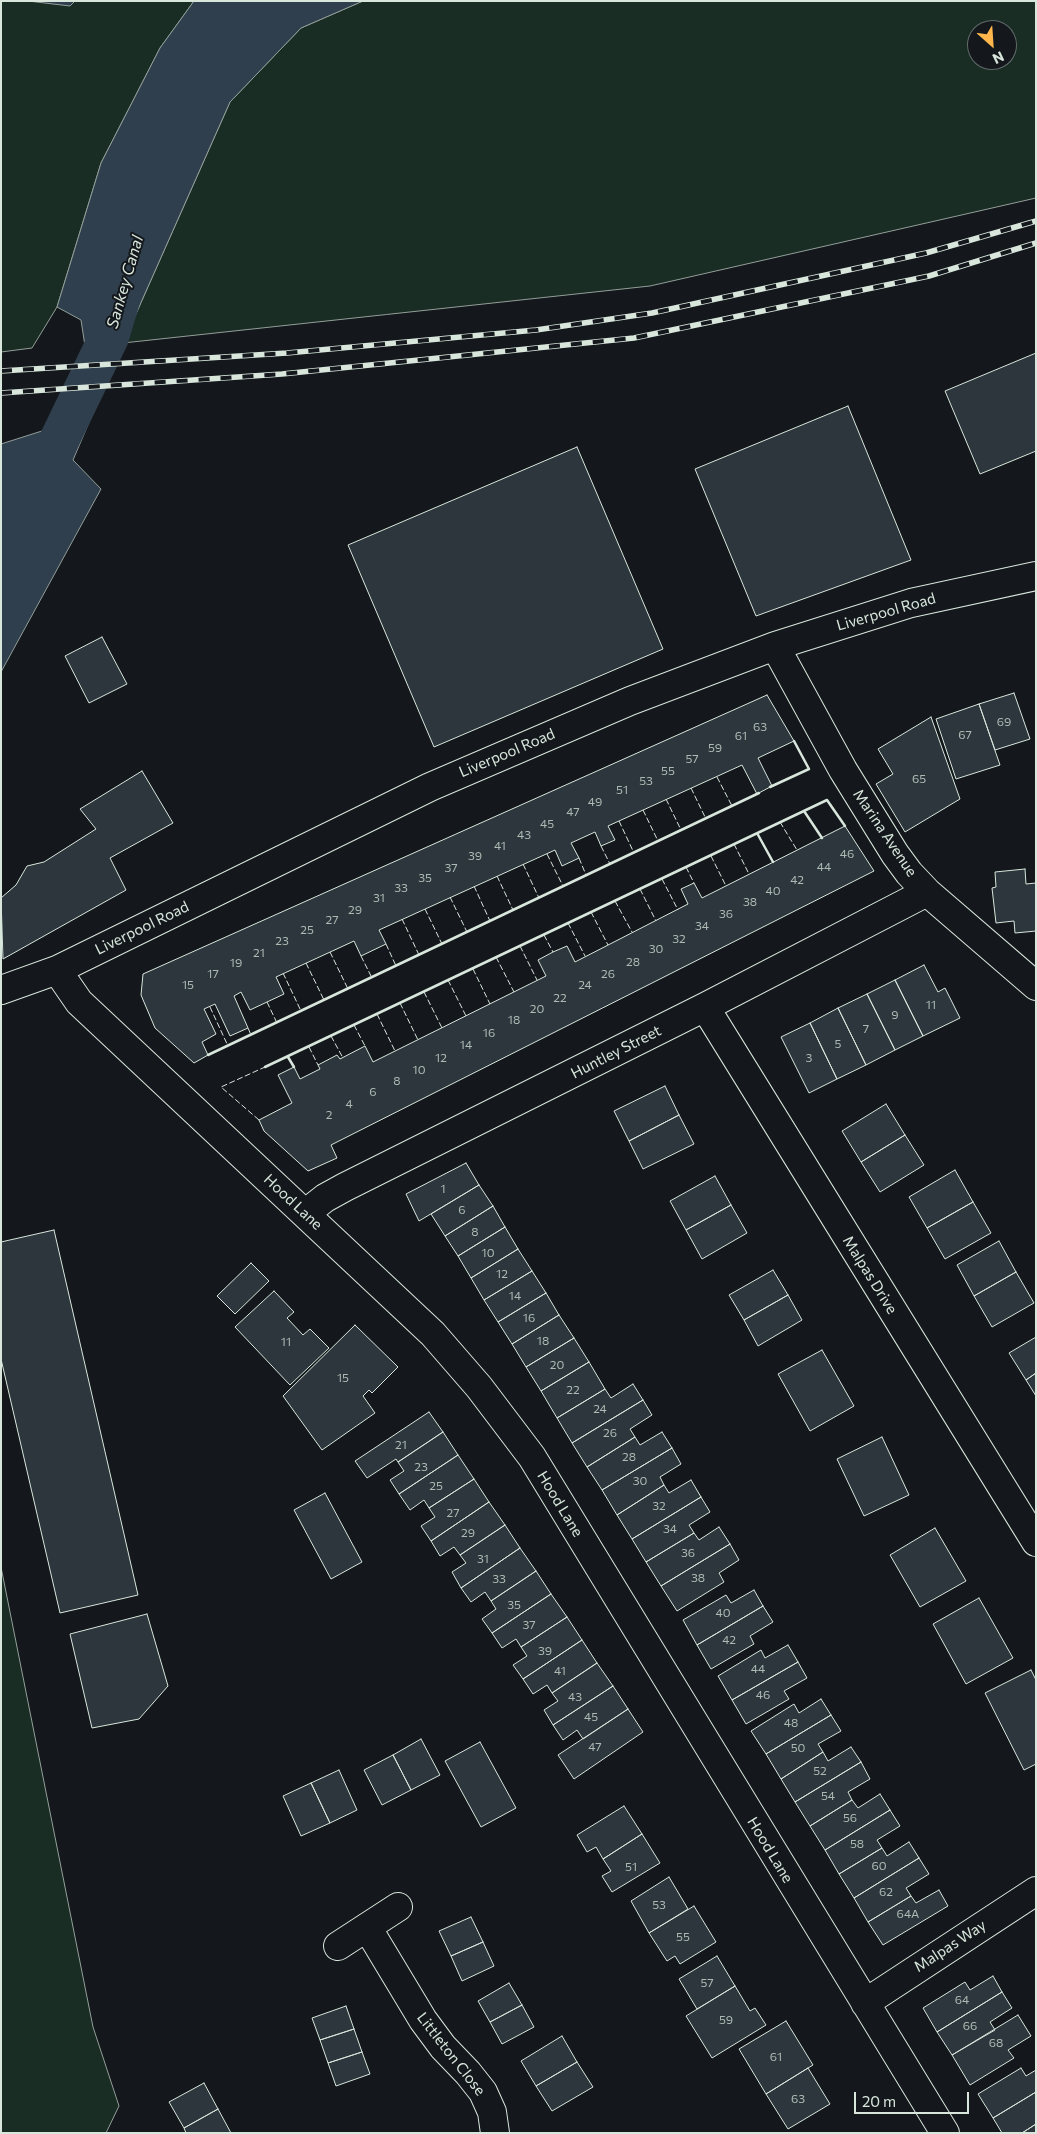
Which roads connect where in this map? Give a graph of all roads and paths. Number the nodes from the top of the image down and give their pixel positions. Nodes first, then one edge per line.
1 (1036, 576) edge
2 (775, 646) junction
3 (927, 892) junction
4 (57, 970) junction
5 (1036, 986) edge
6 (1, 990) edge
7 (704, 1007) junction
8 (306, 1213) junction
9 (1036, 1542) edge
10 (1036, 1891) edge
11 (398, 1907) dead end
12 (367, 1927) junction
13 (338, 1946) dead end
14 (865, 2003) junction
15 (495, 2133) edge
16 (945, 2133) edge

1 - 2 street, Liverpool Road
2 - 3 street, Marina Avenue
2 - 4 street, Liverpool Road
3 - 5 street, Marina Avenue
3 - 7 street, Huntley Street
4 - 6 street, Liverpool Road
4 - 8 street, Hood Lane
7 - 8 street, Huntley Street
7 - 9 street, Malpas Drive
8 - 14 street, Hood Lane
10 - 14 street, Malpas Way
11 - 12 street
12 - 13 street
12 - 15 street, Littleton Close
14 - 16 street, Hood Lane

